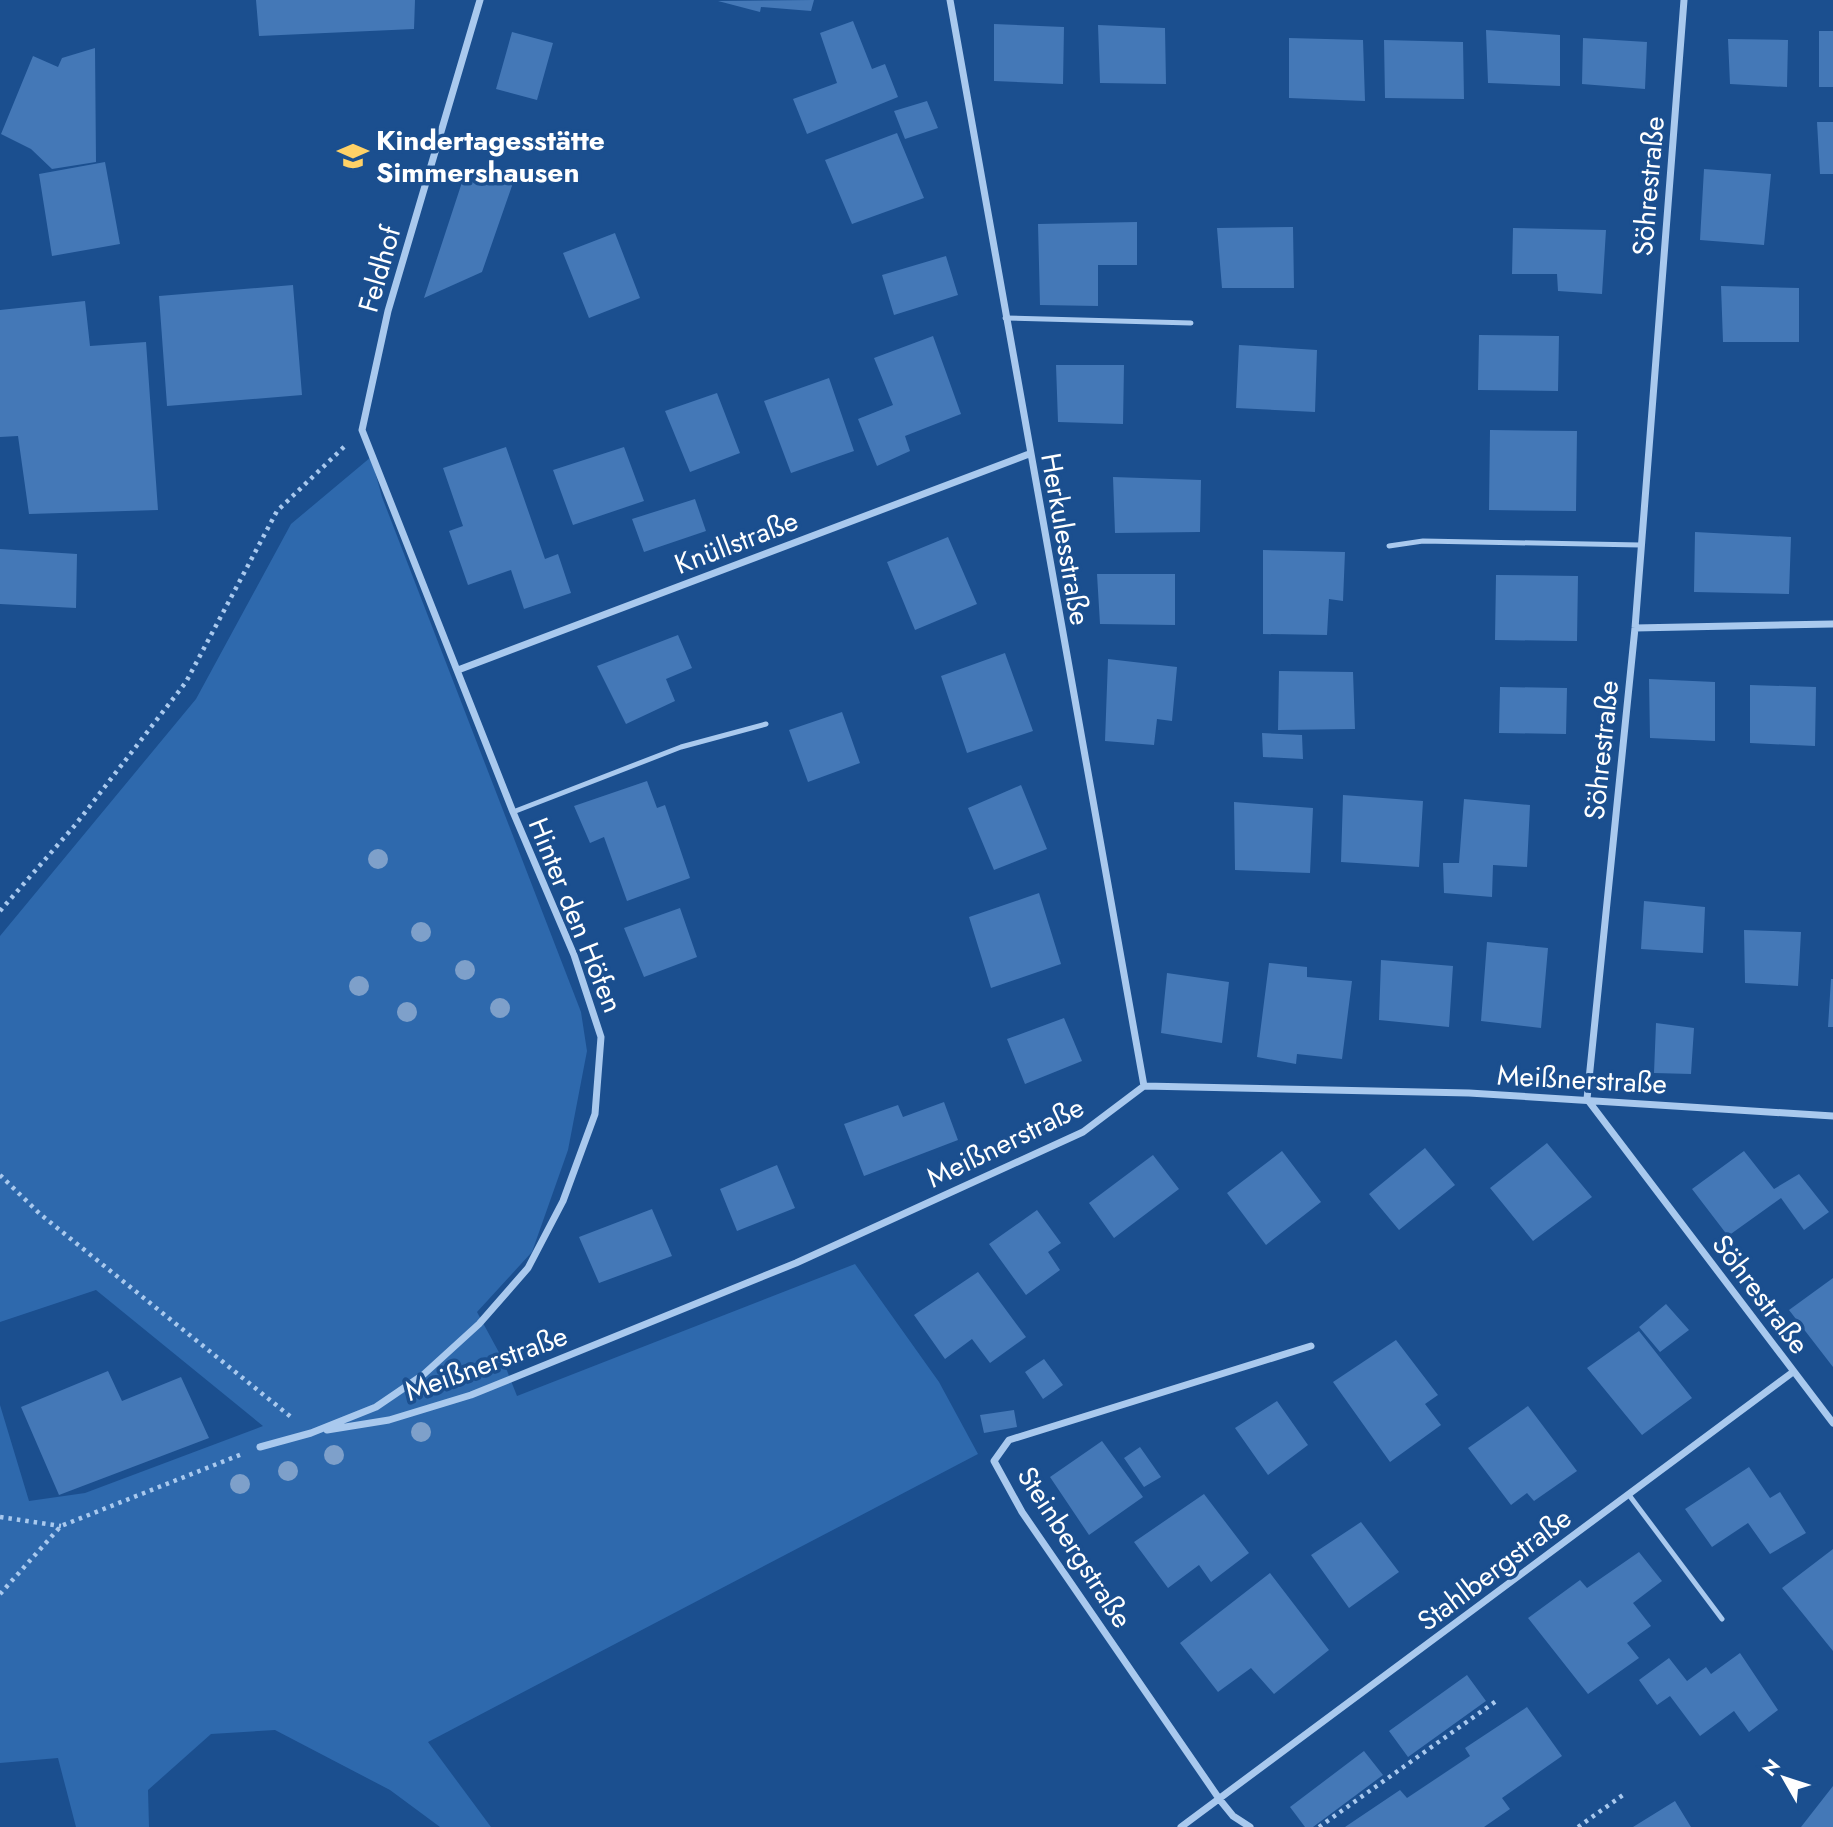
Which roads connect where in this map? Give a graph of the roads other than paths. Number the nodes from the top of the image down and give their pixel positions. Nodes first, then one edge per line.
1 (480, 0) edge
2 (950, 0) edge
3 (1684, 0) edge
4 (1005, 318) junction
5 (1191, 323) dead end
6 (362, 430) joint
7 (1029, 454) junction
8 (1640, 545) junction
9 (1389, 546) dead end
10 (1833, 624) edge
11 (1635, 628) junction
12 (458, 670) junction
13 (766, 724) dead end
14 (513, 812) junction
15 (1144, 1086) junction
16 (1587, 1099) junction
17 (1833, 1116) edge
18 (1311, 1346) dead end
19 (1793, 1372) junction
20 (1833, 1423) edge
21 (311, 1433) junction
22 (260, 1447) road end
23 (1629, 1494) junction
24 (1722, 1619) dead end
25 (1220, 1800) junction
26 (1181, 1827) edge
27 (1250, 1827) edge

1 - 6 street, Feldhof
2 - 4 street, Herkulesstraße
3 - 8 street, Söhrestraße
4 - 5 lane
4 - 7 street, Herkulesstraße
6 - 12 street, Hinter den Höfen
7 - 12 street, Knüllstraße
7 - 15 street, Herkulesstraße
8 - 9 lane
8 - 11 street, Söhrestraße
10 - 11 street
11 - 16 street, Söhrestraße
12 - 14 street, Hinter den Höfen
13 - 14 lane
14 - 21 street, Hinter den Höfen
15 - 16 street, Meißnerstraße
15 - 21 street, Meißnerstraße
16 - 17 street, Meißnerstraße
16 - 19 street, Söhrestraße
18 - 25 street, Steinbergstraße
19 - 20 street, Söhrestraße
19 - 23 street, Stahlbergstraße
21 - 22 street, Hinter den Höfen
23 - 24 lane
23 - 25 street, Stahlbergstraße
25 - 26 street, Stahlbergstraße
25 - 27 street

